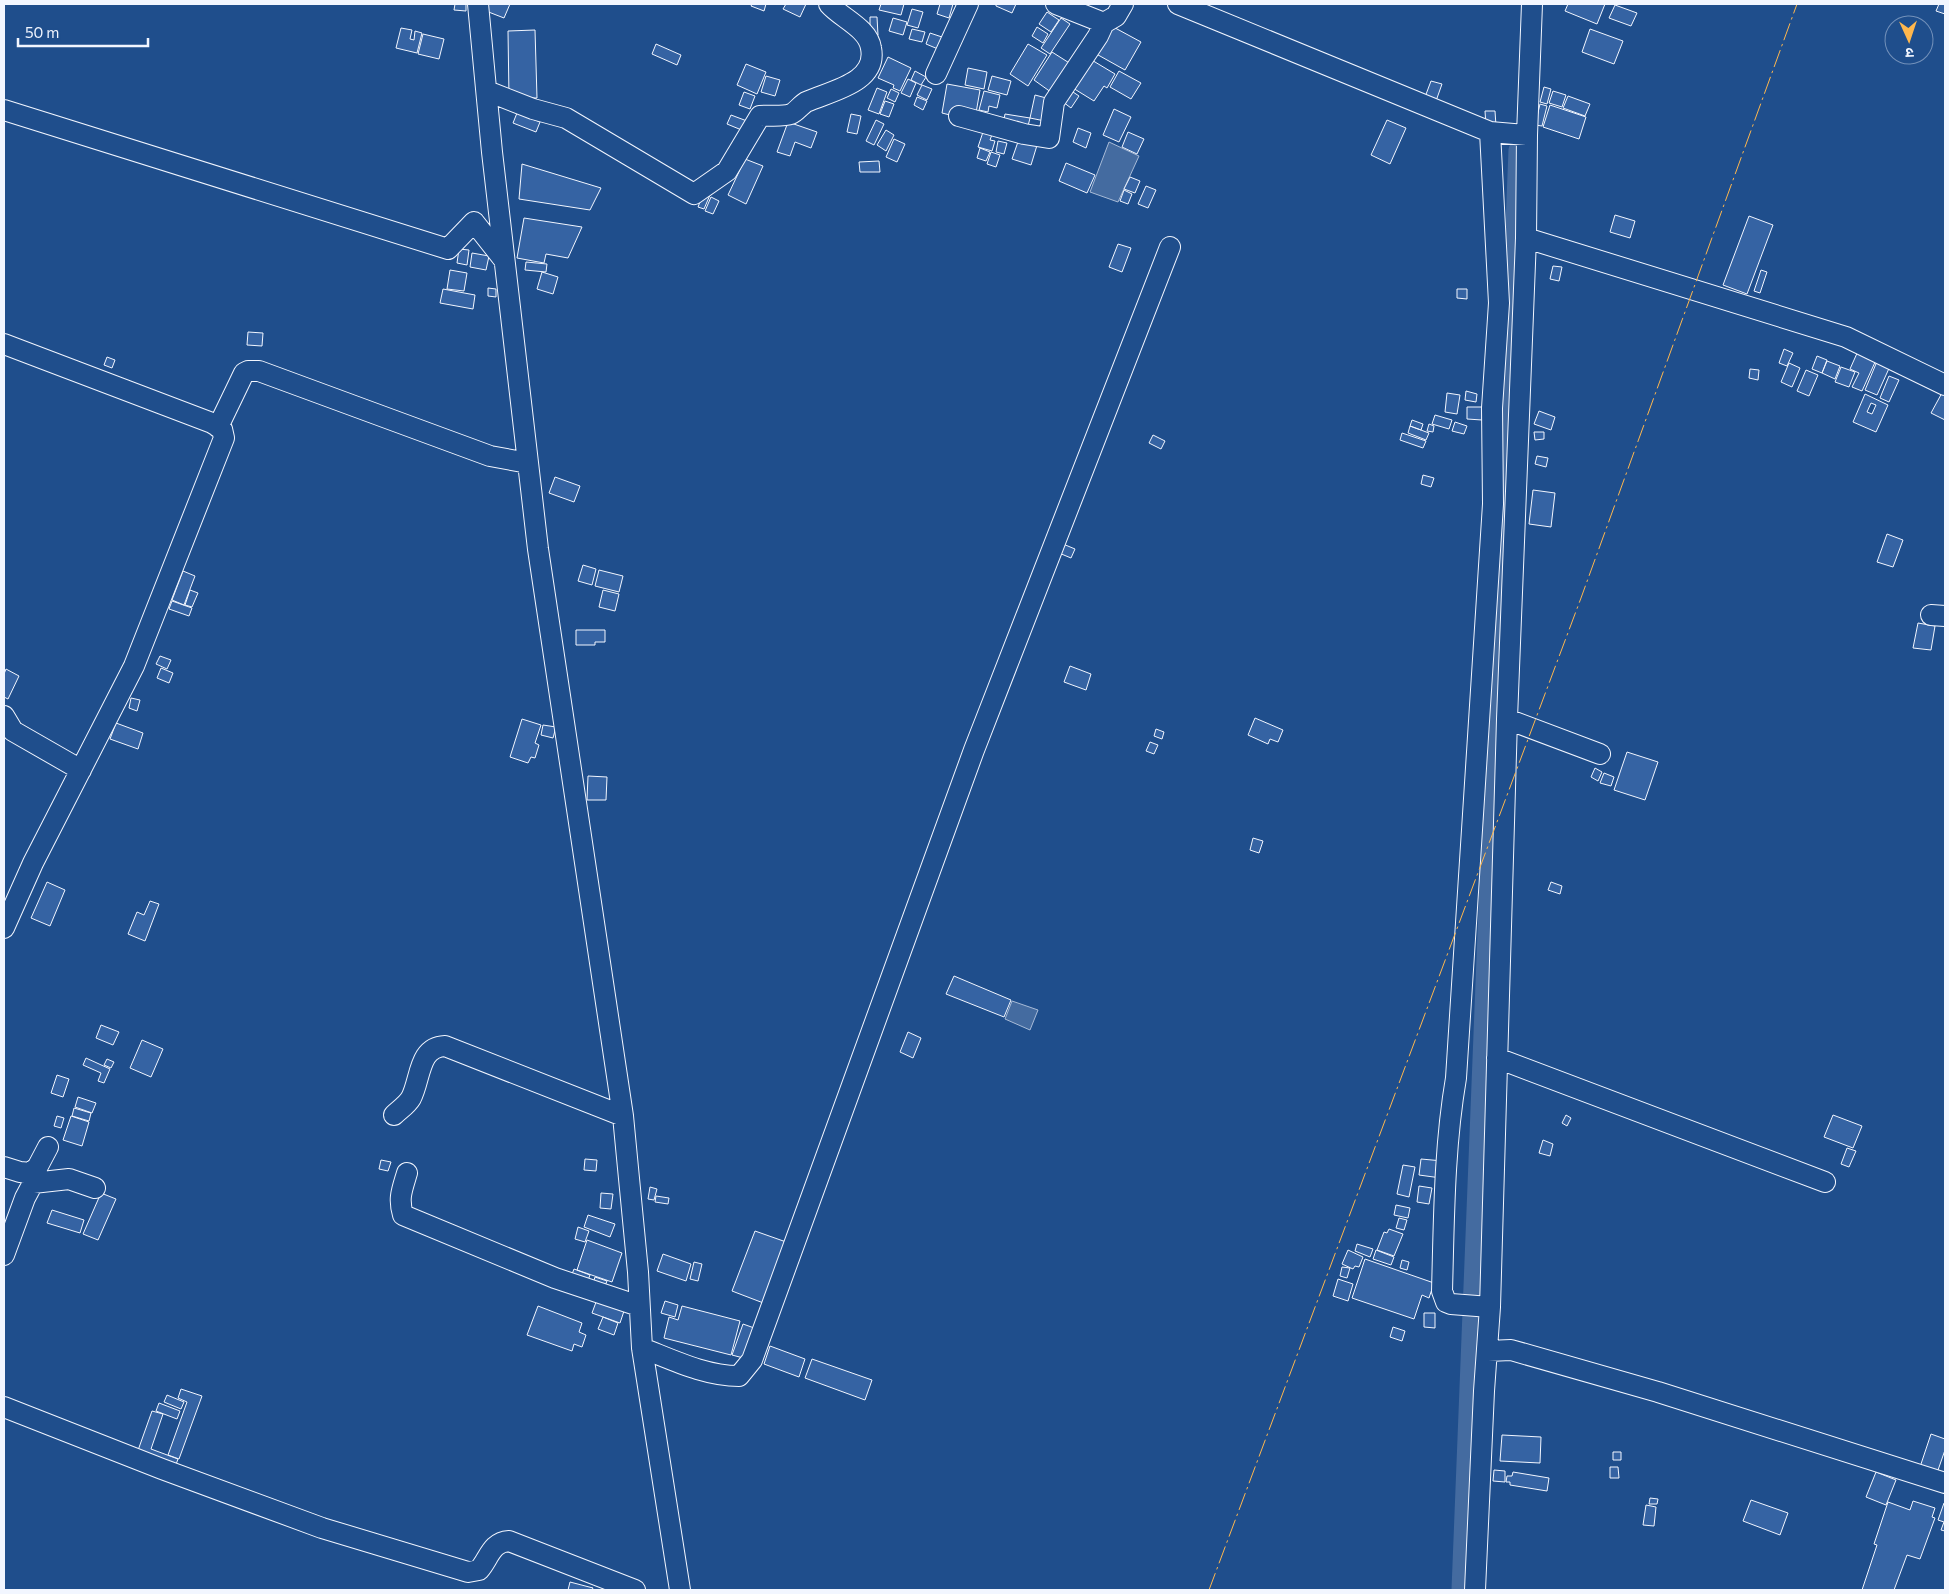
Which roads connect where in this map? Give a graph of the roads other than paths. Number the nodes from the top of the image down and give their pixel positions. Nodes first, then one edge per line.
1 (478, 4) edge
2 (829, 4) edge
3 (968, 4) edge
4 (1056, 4) edge
5 (1123, 4) edge
6 (1178, 4) edge
7 (1532, 4) edge
8 (1104, 24) junction
9 (936, 74) dead end
10 (487, 90) junction
11 (4, 110) edge
12 (959, 116) dead end
13 (1491, 132) junction
14 (1524, 135) junction
15 (1526, 238) junction
16 (1170, 248) dead end
17 (504, 260) junction
18 (4, 344) edge
19 (1945, 384) edge
20 (218, 426) junction
21 (528, 463) junction
22 (4, 716) edge
23 (1507, 719) junction
24 (1600, 754) dead end
25 (81, 770) junction
26 (4, 928) edge
27 (1497, 1058) junction
28 (394, 1115) dead end
29 (622, 1116) junction
30 (48, 1147) dead end
31 (4, 1167) edge
32 (407, 1173) dead end
33 (1825, 1182) dead end
34 (95, 1188) dead end
35 (4, 1255) edge
36 (639, 1306) junction
37 (1482, 1307) junction
38 (642, 1348) junction
39 (1488, 1351) junction
40 (4, 1407) edge
41 (1945, 1483) edge
42 (635, 1590) edge
43 (680, 1590) edge
44 (1475, 1590) edge

1 - 10 street
2 - 10 street
3 - 9 street
4 - 8 street
5 - 8 street
6 - 13 street
7 - 14 street
8 - 12 street
10 - 17 street
11 - 17 street
13 - 14 street
13 - 37 street
14 - 15 street
15 - 19 street
15 - 23 street
16 - 38 street
17 - 21 street
18 - 20 street
20 - 21 street
20 - 25 street
21 - 29 street
22 - 25 street
23 - 24 street
23 - 27 street
25 - 26 street
27 - 33 street
27 - 37 street
28 - 29 street
29 - 36 street
30 - 31 street
32 - 36 street
34 - 35 street
36 - 38 street
37 - 39 street
38 - 43 street
39 - 41 street
39 - 44 street
40 - 42 street

